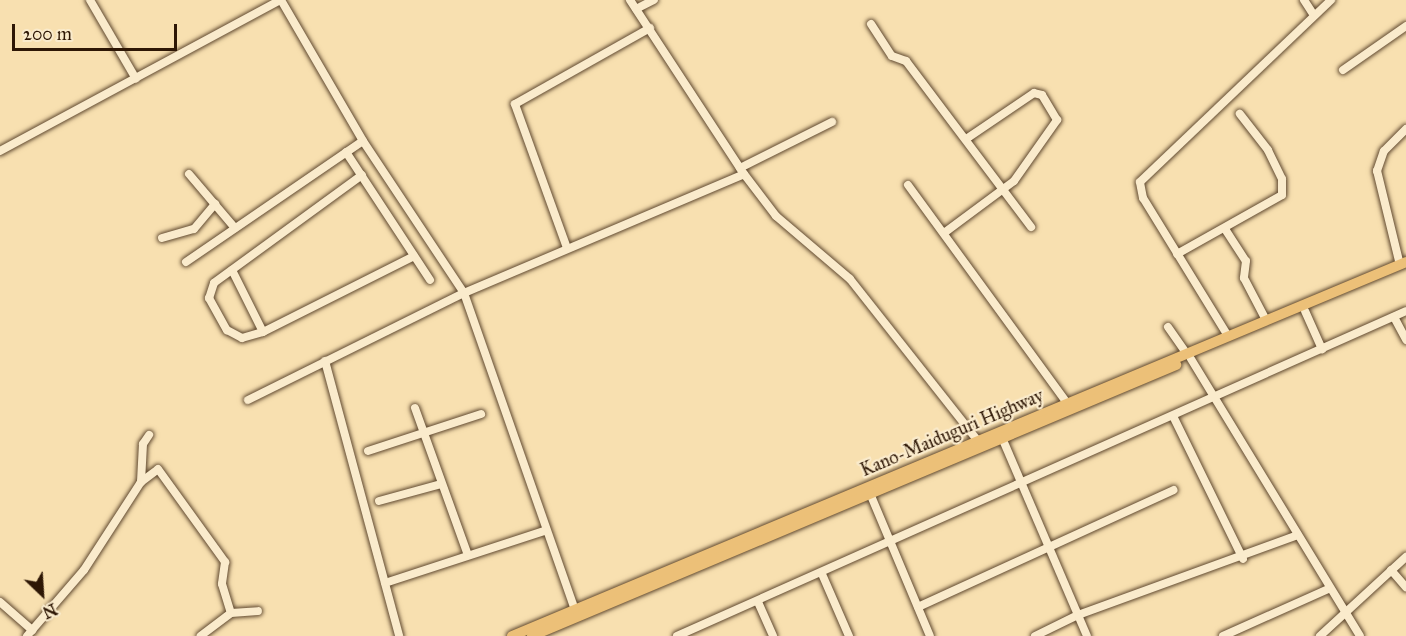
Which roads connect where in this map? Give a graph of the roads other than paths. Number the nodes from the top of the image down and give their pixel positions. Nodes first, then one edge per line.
1 (90, 0) edge
2 (281, 0) edge
3 (630, 0) edge
4 (654, 0) edge
5 (1304, 0) edge
6 (1331, 0) edge
7 (636, 9) junction
8 (1313, 14) junction
9 (871, 24) dead end
10 (1406, 26) edge
11 (650, 28) junction
12 (1343, 70) dead end
13 (136, 79) junction
14 (1240, 114) dead end
15 (832, 122) dead end
16 (1406, 129) edge
17 (966, 139) junction
18 (363, 141) junction
19 (0, 151) edge
20 (346, 152) junction
21 (742, 171) junction
22 (189, 174) dead end
23 (362, 175) junction
24 (909, 185) dead end
25 (1005, 189) junction
26 (215, 204) junction
27 (1031, 227) dead end
28 (235, 228) junction
29 (1225, 229) junction
30 (944, 233) junction
31 (162, 238) dead end
32 (567, 248) junction
33 (1178, 254) junction
34 (414, 256) junction
35 (186, 262) dead end
36 (1404, 265) edge
37 (232, 270) junction
38 (430, 280) dead end
39 (464, 293) junction
40 (1305, 311) junction
41 (1406, 311) edge
42 (1394, 317) junction
43 (1266, 321) junction
44 (1168, 327) dead end
45 (263, 332) junction
46 (1228, 336) junction
47 (1406, 340) edge
48 (1322, 349) junction
49 (1189, 356) junction
50 (325, 362) junction
51 (1214, 395) junction
52 (248, 400) dead end
53 (1069, 407) junction
54 (415, 408) dead end
55 (481, 414) dead end
56 (1173, 416) junction
57 (423, 432) junction
58 (149, 435) dead end
59 (977, 440) junction
60 (1003, 440) junction
61 (368, 451) dead end
62 (141, 482) junction
63 (441, 484) junction
64 (1022, 486) junction
65 (1174, 490) dead end
66 (869, 491) junction
67 (379, 501) dead end
68 (544, 531) junction
69 (1298, 535) junction
70 (890, 543) junction
71 (1049, 548) junction
72 (468, 555) junction
73 (1406, 557) edge
74 (1243, 559) junction
75 (1391, 570) junction
76 (822, 574) junction
77 (385, 583) junction
78 (1406, 587) edge
79 (1328, 589) junction
80 (0, 602) edge
81 (758, 602) junction
82 (918, 607) junction
83 (258, 611) dead end
84 (231, 613) junction
85 (576, 613) junction
86 (1343, 614) junction
87 (1078, 615) junction
88 (29, 633) edge
89 (201, 636) edge
90 (399, 636) edge
91 (512, 636) edge
92 (532, 636) edge
93 (677, 636) edge
94 (773, 636) edge
95 (849, 636) edge
96 (930, 636) edge
97 (1035, 636) edge
98 (1087, 636) edge
99 (1223, 636) edge
100 (1320, 636) edge
101 (1360, 636) edge

1 - 13 street
2 - 13 street
2 - 18 street
3 - 7 street
4 - 7 street
5 - 8 street
6 - 8 street
7 - 11 street
8 - 33 street
9 - 17 street
10 - 12 street
11 - 21 street
11 - 32 street
13 - 19 street
14 - 29 street
15 - 21 street
16 - 36 street
17 - 25 street
17 - 25 street
18 - 20 street
18 - 39 street
20 - 23 street
20 - 28 street
21 - 32 street
21 - 59 street
22 - 26 street
23 - 34 street
23 - 37 street
24 - 30 street
25 - 27 street
25 - 30 street
26 - 28 street
26 - 31 street
28 - 35 street
29 - 33 street
29 - 43 street
30 - 53 street
32 - 39 street
33 - 46 street
34 - 38 street
34 - 45 street
36 - 40 highway, Kano-Maiduguri Highway
36 - 43 highway, Kano-Maiduguri Highway
37 - 45 street
37 - 45 street
39 - 50 street
39 - 68 street
40 - 48 street
40 - 49 highway, Kano-Maiduguri Highway
41 - 42 street
42 - 47 street
42 - 48 street
43 - 46 highway, Kano-Maiduguri Highway
44 - 49 street
46 - 49 highway, Kano-Maiduguri Highway
48 - 51 street
49 - 51 street
49 - 53 highway, Kano-Maiduguri Highway
50 - 52 street
50 - 77 street
51 - 56 street
51 - 69 street
53 - 59 highway, Kano-Maiduguri Highway
53 - 60 highway, Kano-Maiduguri Highway
54 - 57 street
55 - 57 street
56 - 64 street
56 - 74 street
57 - 61 street
57 - 63 street
58 - 62 street
59 - 66 highway, Kano-Maiduguri Highway
60 - 64 street
60 - 66 highway, Kano-Maiduguri Highway
62 - 84 street
62 - 88 street
63 - 67 street
63 - 72 street
64 - 70 street
64 - 71 street
65 - 71 street
66 - 70 street
66 - 85 highway, Kano-Maiduguri Highway
68 - 72 street
68 - 85 street
69 - 74 street
69 - 79 street
70 - 76 street
70 - 82 street
71 - 82 street
71 - 87 street
72 - 77 street
73 - 75 street
74 - 87 street
75 - 78 street
75 - 86 street
76 - 81 street
76 - 95 street
77 - 90 street
79 - 86 street
79 - 99 street
80 - 88 street
81 - 93 street
81 - 94 street
82 - 96 street
83 - 84 street
84 - 89 street
85 - 91 highway, Kano-Maiduguri Highway
85 - 92 highway, Kano-Maiduguri Highway
86 - 100 street
86 - 101 street
87 - 97 street
87 - 98 street

